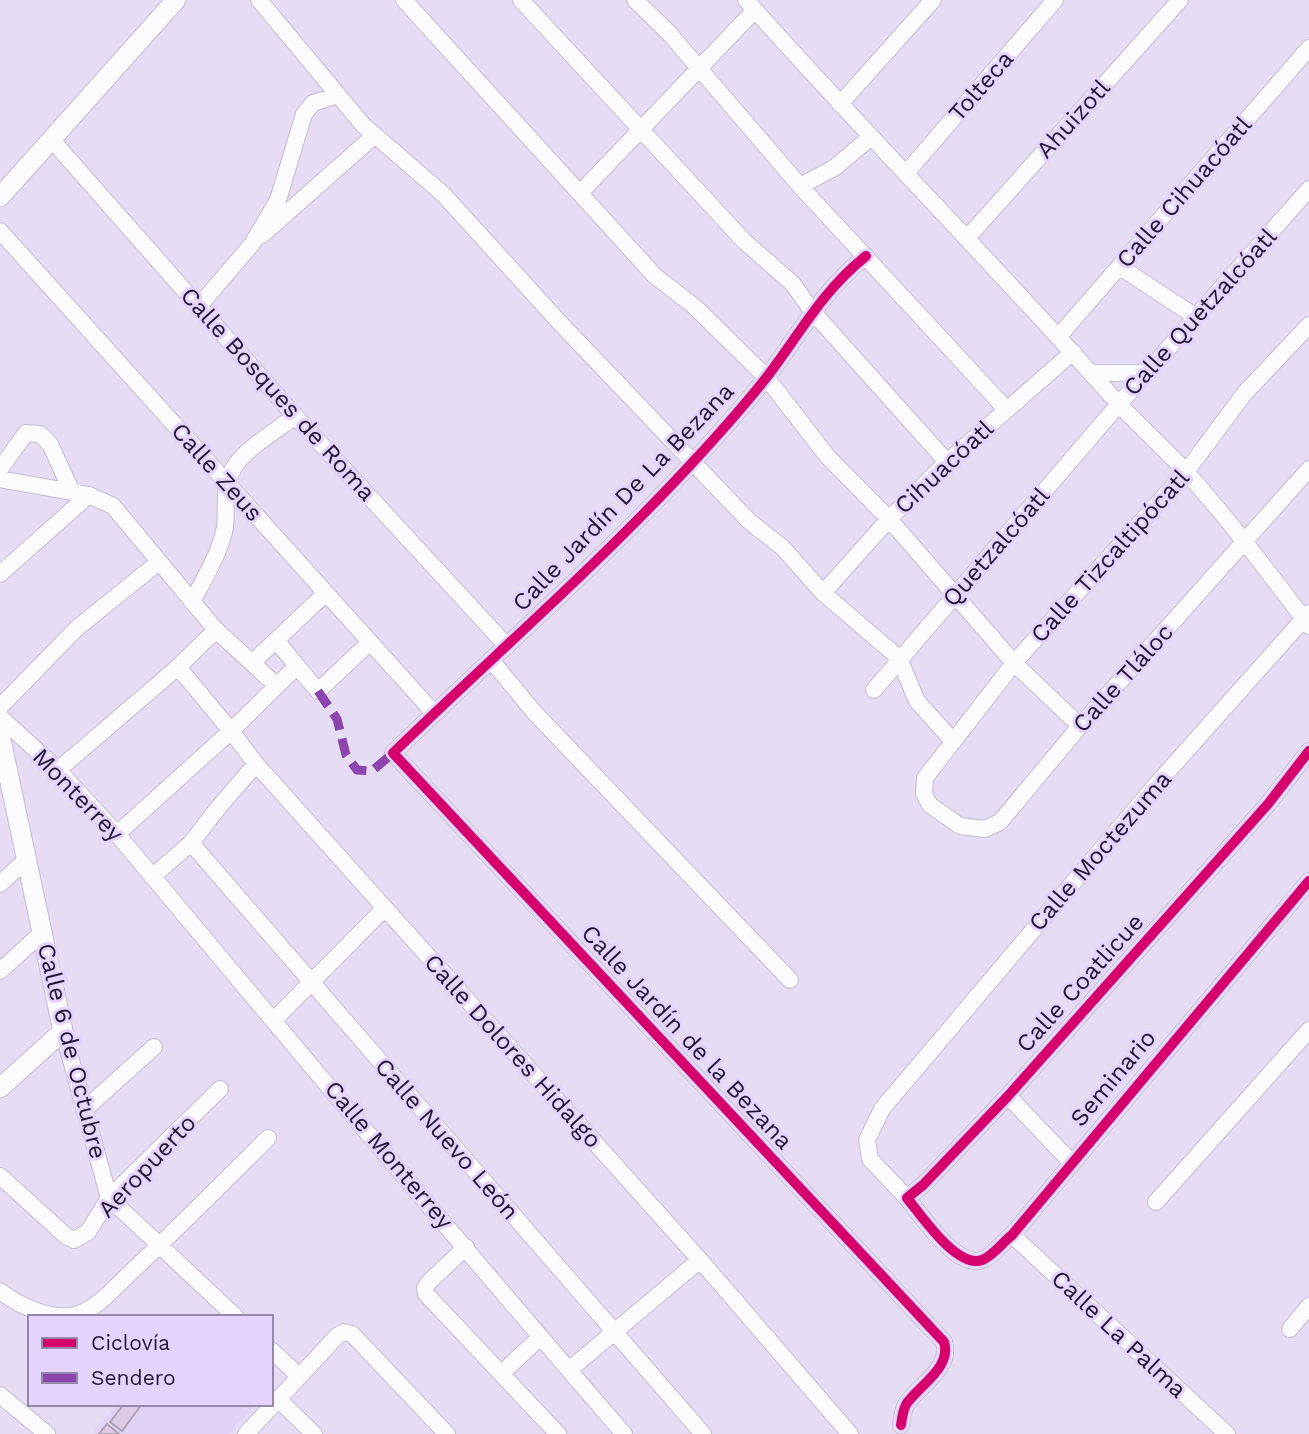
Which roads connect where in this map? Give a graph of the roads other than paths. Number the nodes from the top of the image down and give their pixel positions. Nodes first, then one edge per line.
1 (176, 0) edge
2 (259, 0) edge
3 (404, 0) edge
4 (521, 0) edge
5 (635, 0) edge
6 (933, 0) edge
7 (1055, 0) edge
8 (1180, 0) edge
9 (750, 5) edge
10 (1309, 48) edge
11 (699, 68) junction
12 (338, 95) junction
13 (840, 104) junction
14 (641, 129) junction
15 (374, 135) junction
16 (871, 137) junction
17 (51, 139) junction
18 (907, 173) junction
19 (800, 186) junction
20 (1309, 189) edge
21 (580, 193) junction
22 (0, 197) edge
23 (278, 200) junction
24 (289, 213) junction
25 (0, 231) edge
26 (967, 238) junction
27 (253, 244) junction
28 (866, 256) junction
29 (1120, 267) junction
30 (199, 306) junction
31 (812, 311) junction
32 (1196, 317) junction
33 (1309, 324) edge
34 (1059, 336) junction
35 (1073, 352) junction
36 (1091, 373) junction
37 (1146, 373) junction
38 (766, 377) junction
39 (1119, 404) junction
40 (1006, 409) junction
41 (295, 416) junction
42 (693, 462) junction
43 (947, 462) junction
44 (1309, 468) edge
45 (0, 470) edge
46 (1186, 472) junction
47 (0, 479) edge
48 (227, 483) junction
49 (72, 492) junction
50 (89, 495) junction
51 (889, 519) junction
52 (1245, 542) junction
53 (159, 562) junction
54 (0, 574) edge
55 (326, 593) junction
56 (823, 593) junction
57 (955, 595) junction
58 (192, 602) junction
59 (1307, 619) edge
60 (216, 630) junction
61 (276, 640) junction
62 (370, 642) junction
63 (507, 646) junction
64 (899, 659) junction
65 (491, 660) junction
66 (252, 663) junction
67 (1014, 663) junction
68 (297, 666) junction
69 (178, 667) junction
70 (276, 685) junction
71 (874, 690) dead end
72 (0, 707) edge
73 (434, 713) junction
74 (0, 717) edge
75 (1080, 726) junction
76 (231, 731) junction
77 (0, 735) edge
78 (952, 740) junction
79 (1309, 751) edge
80 (393, 753) joint
81 (256, 764) junction
82 (58, 770) junction
83 (5, 784) edge
84 (924, 794) joint
85 (117, 834) junction
86 (191, 843) junction
87 (27, 859) junction
88 (152, 877) junction
89 (1309, 881) edge
90 (0, 884) edge
91 (385, 908) junction
92 (43, 932) junction
93 (0, 971) edge
94 (790, 980) dead end
95 (312, 984) junction
96 (274, 1020) junction
97 (1309, 1030) edge
98 (63, 1031) junction
99 (154, 1047) dead end
100 (0, 1088) edge
101 (220, 1089) dead end
102 (1008, 1096) junction
103 (84, 1110) junction
104 (268, 1138) dead end
105 (1071, 1162) junction
106 (0, 1176) edge
107 (109, 1198) junction
108 (907, 1198) junction
109 (1156, 1202) dead end
110 (1012, 1235) junction
111 (160, 1245) junction
112 (466, 1247) junction
113 (700, 1260) junction
114 (0, 1291) edge
115 (1309, 1306) edge
116 (234, 1315) edge
117 (1290, 1329) dead end
118 (616, 1332) junction
119 (540, 1337) junction
120 (273, 1352) edge
121 (569, 1370) junction
122 (501, 1374) junction
123 (299, 1376) junction
124 (0, 1395) edge
125 (278, 1399) junction
126 (273, 1404) edge
127 (272, 1406) edge
128 (902, 1431) edge
129 (47, 1434) edge
130 (246, 1434) edge
131 (314, 1434) edge
132 (447, 1434) edge
133 (558, 1434) edge
134 (624, 1434) edge
135 (703, 1434) edge
136 (850, 1434) edge
137 (1227, 1434) edge

1 - 17 street
2 - 12 street
3 - 21 street
4 - 14 street
5 - 11 street
6 - 13 street
7 - 18 street, Tolteca
8 - 26 street, Ahuizotl
9 - 11 street
9 - 13 street
10 - 29 street, Calle Cihuacóatl
11 - 14 street
11 - 19 street
12 - 15 street
12 - 23 street
13 - 16 street
14 - 21 street
14 - 31 street
15 - 24 street
15 - 42 street
16 - 18 street
16 - 19 street
17 - 22 street
17 - 30 street, Calle Bosques de Roma
18 - 26 street
19 - 28 street
20 - 32 street, Calle Quetzalcóatl
21 - 38 street
23 - 24 street
23 - 27 street
24 - 27 street
25 - 48 street, Calle Zeus
26 - 34 street
27 - 30 street
28 - 31 street, Calle Jardín De La Bezana
28 - 40 street
29 - 32 street
29 - 34 street, Calle Cihuacóatl
30 - 41 street, Calle Bosques de Roma
31 - 38 street, Calle Jardín De La Bezana
31 - 43 street
32 - 37 street, Calle Quetzalcóatl
33 - 46 street, Calle Tizcaltipócatl
34 - 35 street
35 - 36 street
35 - 40 street, Cihuacóatl
36 - 37 street
36 - 39 street
37 - 39 street, Calle Quetzalcóatl
38 - 42 street, Calle Jardín De La Bezana
38 - 51 street
39 - 46 street
39 - 57 street, Quetzalcóatl
40 - 43 street, Cihuacóatl
41 - 48 street
41 - 63 street, Calle Bosques de Roma
42 - 56 street
42 - 63 street, Calle Jardín De La Bezana
43 - 51 street, Cihuacóatl
44 - 52 street, Calle Tláloc
45 - 49 street
46 - 52 street
46 - 67 street, Calle Tizcaltipócatl
47 - 49 street
48 - 55 street, Calle Zeus
48 - 58 street
49 - 50 street
50 - 53 street
50 - 54 street
51 - 56 street, Cihuacóatl
51 - 57 street
52 - 59 street
52 - 75 street, Calle Tláloc
53 - 58 street
53 - 72 street
55 - 61 street
55 - 62 street, Calle Zeus
56 - 64 street
57 - 64 street, Quetzalcóatl
57 - 67 street
58 - 60 street
59 - 108 street, Calle Moctezuma
60 - 66 street
60 - 69 street
61 - 66 street
61 - 68 street
62 - 68 street
62 - 73 street, Calle Zeus
63 - 65 street, Calle Jardín De La Bezana
64 - 71 street, Quetzalcóatl
64 - 78 street
65 - 73 street, Calle Jardín De La Bezana
65 - 94 street
66 - 70 street
67 - 75 street
67 - 78 street, Calle Tizcaltipócatl
68 - 70 street
69 - 76 street, Calle Dolores Hidalgo
69 - 82 street
70 - 76 street
73 - 80 street, Calle Jardín De La Bezana
74 - 82 street, Monterrey
75 - 84 street, Calle Tláloc
76 - 81 street, Calle Dolores Hidalgo
76 - 85 street
77 - 83 street, Calle 6 de Octubre
78 - 84 street, Calle Tizcaltipócatl
79 - 102 street, Calle Coatlicue
80 - 128 street, Calle Jardín de la Bezana
81 - 86 street
81 - 91 street, Calle Dolores Hidalgo
82 - 85 street, Monterrey
83 - 87 street, Calle 6 de Octubre
85 - 88 street, Monterrey
86 - 88 street
86 - 95 street, Calle Nuevo León
87 - 90 street
87 - 92 street, Calle 6 de Octubre
88 - 96 street, Calle Monterrey
89 - 105 street, Seminario
91 - 95 street
91 - 113 street, Calle Dolores Hidalgo
92 - 93 street
92 - 98 street, Calle 6 de Octubre
95 - 96 street
95 - 118 street, Calle Nuevo León
96 - 112 street, Calle Monterrey
97 - 109 street
98 - 100 street
98 - 103 street, Calle 6 de Octubre
99 - 103 street
101 - 107 street, Aeropuerto
102 - 105 street
102 - 108 street, Calle Coatlicue
103 - 107 street, Calle 6 de Octubre
104 - 111 street
105 - 110 street, Seminario
106 - 107 street, Aeropuerto
107 - 111 street
108 - 110 street, Seminario
110 - 137 street, Calle La Palma
111 - 114 street
111 - 116 street
112 - 119 street, Calle Monterrey
112 - 122 street
113 - 118 street
113 - 136 street, Calle Dolores Hidalgo
115 - 117 street
118 - 121 street
118 - 135 street, Calle Nuevo León
119 - 121 street, Calle Monterrey
119 - 122 street
120 - 123 street
121 - 134 street, Calle Monterrey
122 - 133 street
123 - 125 street
123 - 132 street
124 - 129 street
125 - 126 street
125 - 131 street
127 - 130 street

